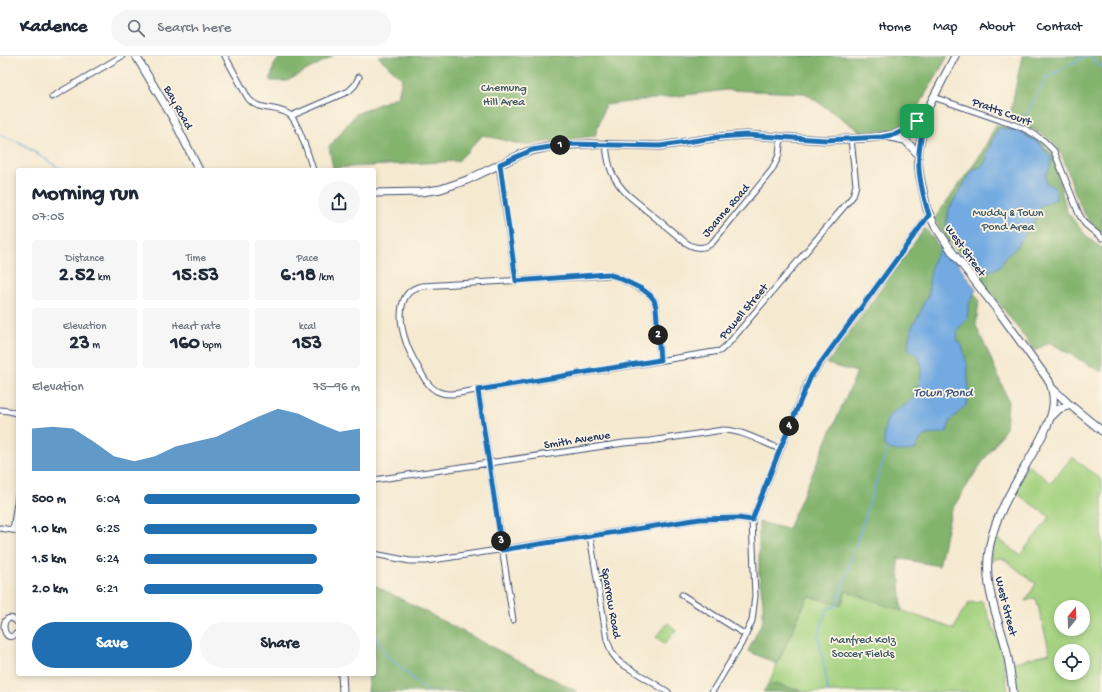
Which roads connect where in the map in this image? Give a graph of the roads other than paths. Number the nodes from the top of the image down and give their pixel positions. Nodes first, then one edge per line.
1 (122, 56) edge
2 (136, 56) edge
3 (225, 56) edge
4 (955, 56) edge
5 (360, 77) dead end
6 (52, 97) dead end
7 (933, 97) junction
8 (927, 110) junction
9 (291, 116) junction
10 (781, 137) junction
11 (882, 137) junction
12 (851, 139) junction
13 (606, 144) junction
14 (918, 154) junction
15 (500, 164) junction
16 (198, 168) edge
17 (312, 168) edge
18 (376, 193) edge
19 (929, 215) junction
20 (1102, 238) edge
21 (516, 281) junction
22 (660, 360) junction
23 (1052, 387) junction
24 (478, 390) junction
25 (1070, 405) junction
26 (0, 410) edge
27 (16, 413) edge
28 (1050, 420) junction
29 (1102, 432) edge
30 (780, 449) junction
31 (489, 463) junction
32 (376, 480) edge
33 (752, 520) junction
34 (0, 528) edge
35 (16, 530) edge
36 (590, 536) junction
37 (502, 550) junction
38 (376, 554) edge
39 (682, 595) dead end
40 (513, 620) dead end
41 (16, 622) edge
42 (16, 634) edge
43 (746, 635) junction
44 (342, 676) edge
45 (343, 692) edge
46 (668, 692) edge
47 (712, 692) edge
48 (1013, 692) edge

1 - 6 street
2 - 16 street, Bay Road
3 - 9 street
4 - 7 street, West Street
5 - 9 street
7 - 8 street, West Street
7 - 20 street, Pratts Court
8 - 11 street
8 - 14 street, West Street
9 - 17 street
10 - 12 street
10 - 13 street
10 - 13 street, Joanne Road
11 - 12 street
11 - 14 street
12 - 22 street, Powell Street
13 - 15 street
14 - 19 street, West Street
15 - 18 street
15 - 21 street
19 - 23 street, West Street
19 - 30 street
21 - 22 street, Powell Street
21 - 24 street, Powell Street
22 - 24 street, Powell Street
23 - 25 street
23 - 28 street, West Street
24 - 31 street
25 - 28 street, West Street
25 - 29 street
26 - 27 street
28 - 48 street, West Street
30 - 31 street, Smith Avenue
30 - 33 street
31 - 32 street, Smith Avenue
31 - 37 street
33 - 36 street
33 - 43 street
34 - 35 street
36 - 37 street
36 - 46 street, Sparrow Road
37 - 38 street
37 - 40 street
39 - 43 street
41 - 42 street
43 - 47 street
44 - 45 street

